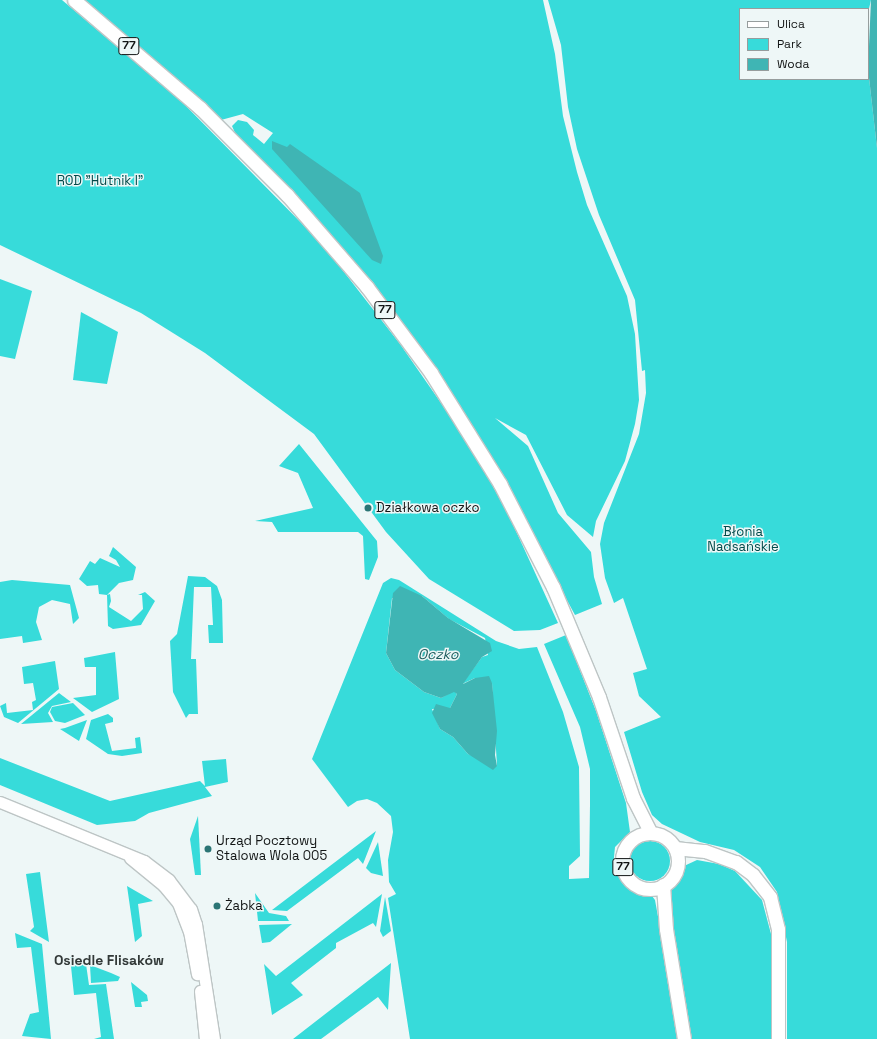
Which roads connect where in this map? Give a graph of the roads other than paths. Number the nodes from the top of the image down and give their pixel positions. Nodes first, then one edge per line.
1 (74, 0) edge
2 (633, 798) junction
3 (0, 802) edge
4 (651, 833) junction
5 (637, 836) junction
6 (675, 848) junction
7 (720, 856) junction
8 (130, 857) junction
9 (678, 862) junction
10 (663, 885) junction
11 (649, 888) junction
12 (666, 929) junction
13 (205, 1039) edge
14 (214, 1039) edge
15 (684, 1039) edge
16 (778, 1039) edge

1 - 2 main road, 77
2 - 4 main road, 77
2 - 5 main road, 77
3 - 8 street
4 - 5 main road
4 - 6 main road
5 - 11 main road, 77
6 - 7 main road
6 - 9 main road
7 - 9 main road
7 - 16 main road
8 - 13 street
8 - 14 street
9 - 10 main road
10 - 11 main road, 77
10 - 12 main road, 77
11 - 12 main road, 77
12 - 15 main road, 77

